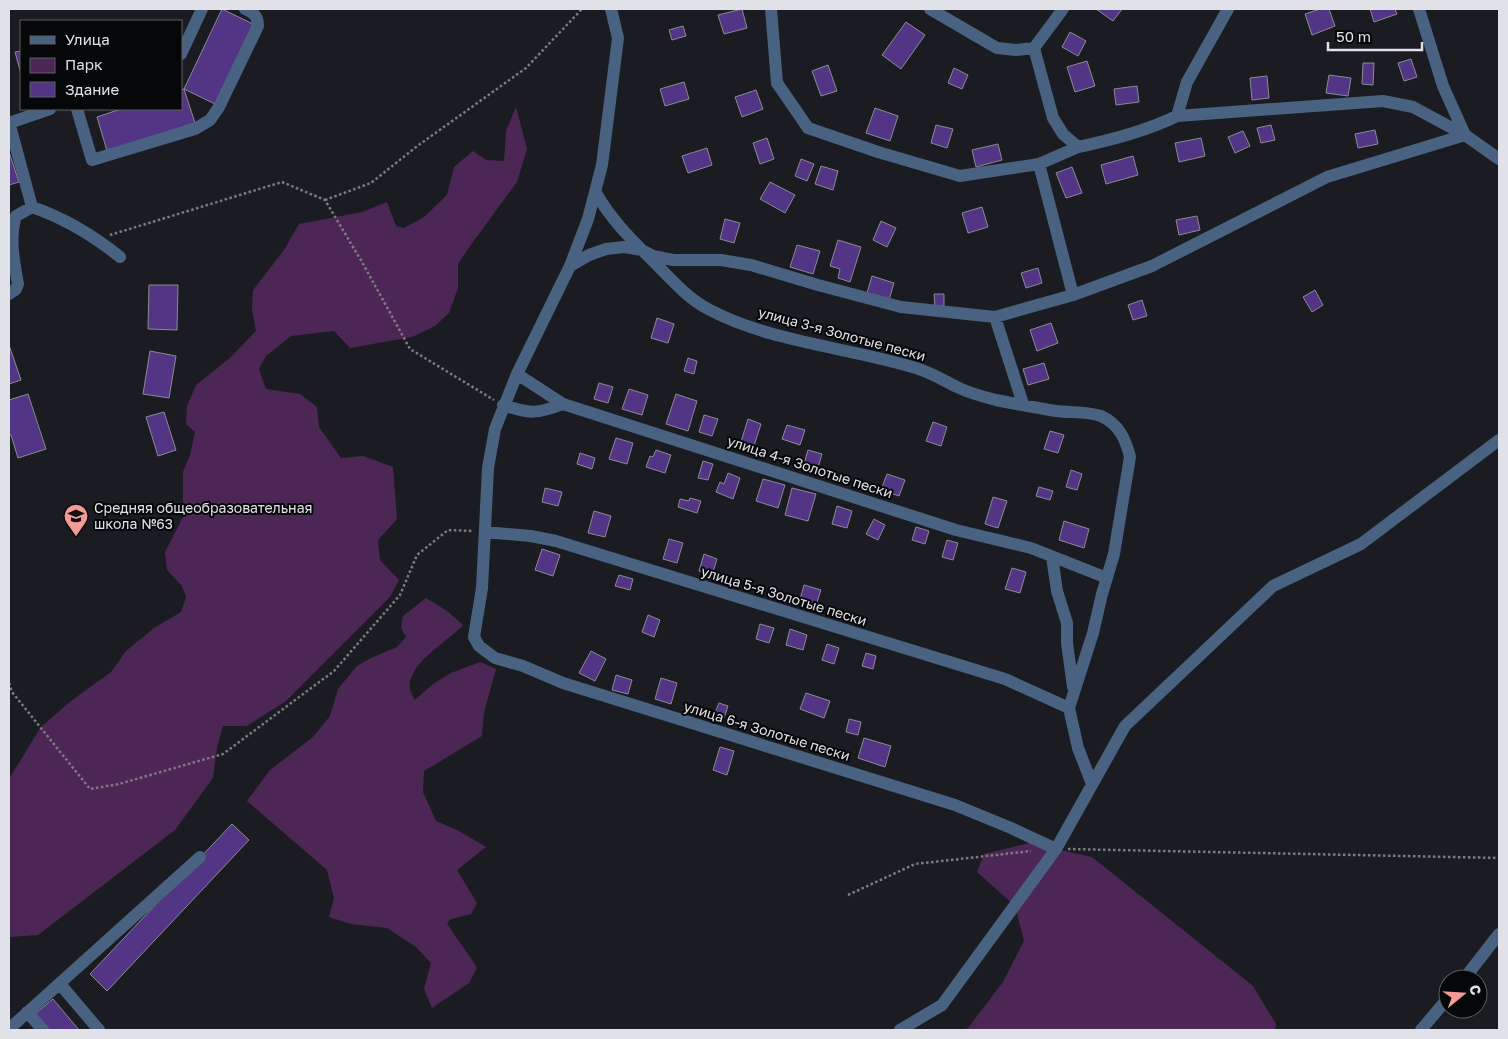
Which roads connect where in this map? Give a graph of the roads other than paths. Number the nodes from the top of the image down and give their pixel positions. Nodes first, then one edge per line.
1 (202, 9) edge
2 (245, 9) edge
3 (611, 9) edge
4 (771, 9) edge
5 (930, 9) edge
6 (1063, 9) edge
7 (1228, 9) edge
8 (1419, 9) edge
9 (1034, 48) junction
10 (182, 52) edge
11 (48, 110) edge
12 (77, 110) edge
13 (1177, 116) junction
14 (10, 128) edge
15 (1464, 135) junction
16 (1078, 147) junction
17 (1499, 159) edge
18 (1039, 164) junction
19 (596, 194) junction
20 (32, 206) junction
21 (642, 250) junction
22 (120, 258) dead end
23 (570, 266) junction
24 (9, 294) edge
25 (1072, 295) junction
26 (995, 317) junction
27 (517, 374) junction
28 (563, 404) junction
29 (1023, 404) junction
30 (503, 406) junction
31 (1499, 440) edge
32 (485, 532) junction
33 (1052, 557) junction
34 (1107, 578) junction
35 (1074, 692) junction
36 (1069, 708) junction
37 (1092, 784) junction
38 (1056, 848) junction
39 (200, 858) dead end
40 (1499, 934) edge
41 (1472, 969) edge
42 (60, 984) junction
43 (1438, 1010) edge
44 (27, 1012) junction
45 (9, 1029) edge
46 (43, 1030) edge
47 (100, 1030) edge
48 (900, 1030) edge
49 (1421, 1030) edge

1 - 10 street
2 - 12 street
3 - 19 street
4 - 18 street
5 - 9 street
6 - 9 street
7 - 13 street
8 - 15 street
9 - 16 street
11 - 14 street
13 - 15 street
13 - 16 street
14 - 20 street
15 - 17 street
15 - 25 street
16 - 18 street
18 - 25 street
19 - 21 street, улица 3-я Золотые пески
19 - 23 street
20 - 22 street
20 - 24 street
21 - 23 street
21 - 26 street
21 - 29 street, улица 3-я Золотые пески
23 - 27 street
25 - 26 street
26 - 29 street
27 - 28 street, улица 4-я Золотые пески
27 - 30 street
28 - 30 street
28 - 33 street, улица 4-я Золотые пески
29 - 34 street, улица 3-я Золотые пески
30 - 32 street
31 - 37 street
32 - 36 street, улица 5-я Золотые пески
32 - 38 street, улица 6-я Золотые пески
33 - 34 street, улица 4-я Золотые пески
33 - 35 street
34 - 35 street, улица 3-я Золотые пески
35 - 36 street, улица 3-я Золотые пески
36 - 37 street
37 - 38 street
38 - 48 street
39 - 42 street
40 - 41 street
42 - 44 street
42 - 47 street
43 - 49 street
44 - 45 street
44 - 46 street

